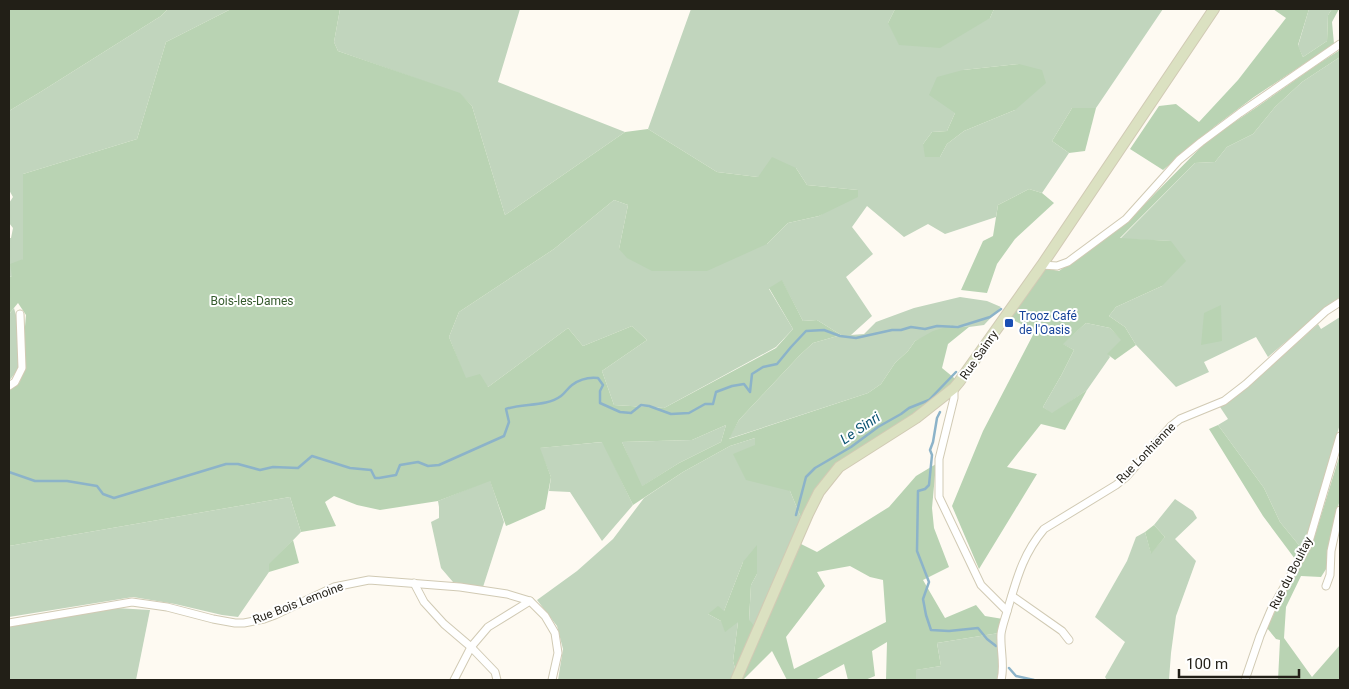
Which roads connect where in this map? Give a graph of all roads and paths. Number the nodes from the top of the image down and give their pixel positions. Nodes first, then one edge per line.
1 (1214, 9) edge
2 (1340, 44) edge
3 (1042, 265) junction
4 (1340, 302) edge
5 (20, 314) dead end
6 (9, 386) edge
7 (954, 388) junction
8 (1340, 436) edge
9 (1340, 510) edge
10 (414, 584) junction
11 (1326, 586) dead end
12 (1012, 596) junction
13 (530, 601) junction
14 (1007, 611) junction
15 (9, 623) edge
16 (1069, 640) dead end
17 (471, 647) junction
18 (454, 680) edge
19 (496, 680) edge
20 (552, 680) edge
21 (736, 680) edge
22 (1001, 680) edge
23 (1245, 680) edge

1 - 3 street, Rue Sainry
2 - 3 street
3 - 7 street, Rue Sainry
4 - 12 street, Rue Lonhienne
5 - 6 street
7 - 14 street
7 - 21 street, Rue Sainry
8 - 23 street, Rue du Boultay
9 - 11 street
10 - 13 street, Rue Bois Lemoine
10 - 15 street, Rue Bois Lemoine
10 - 17 street
12 - 14 street, Rue Lonhienne
12 - 16 street
13 - 17 street
13 - 20 street
14 - 22 street, Rue Lonhienne
17 - 18 street
17 - 19 street

